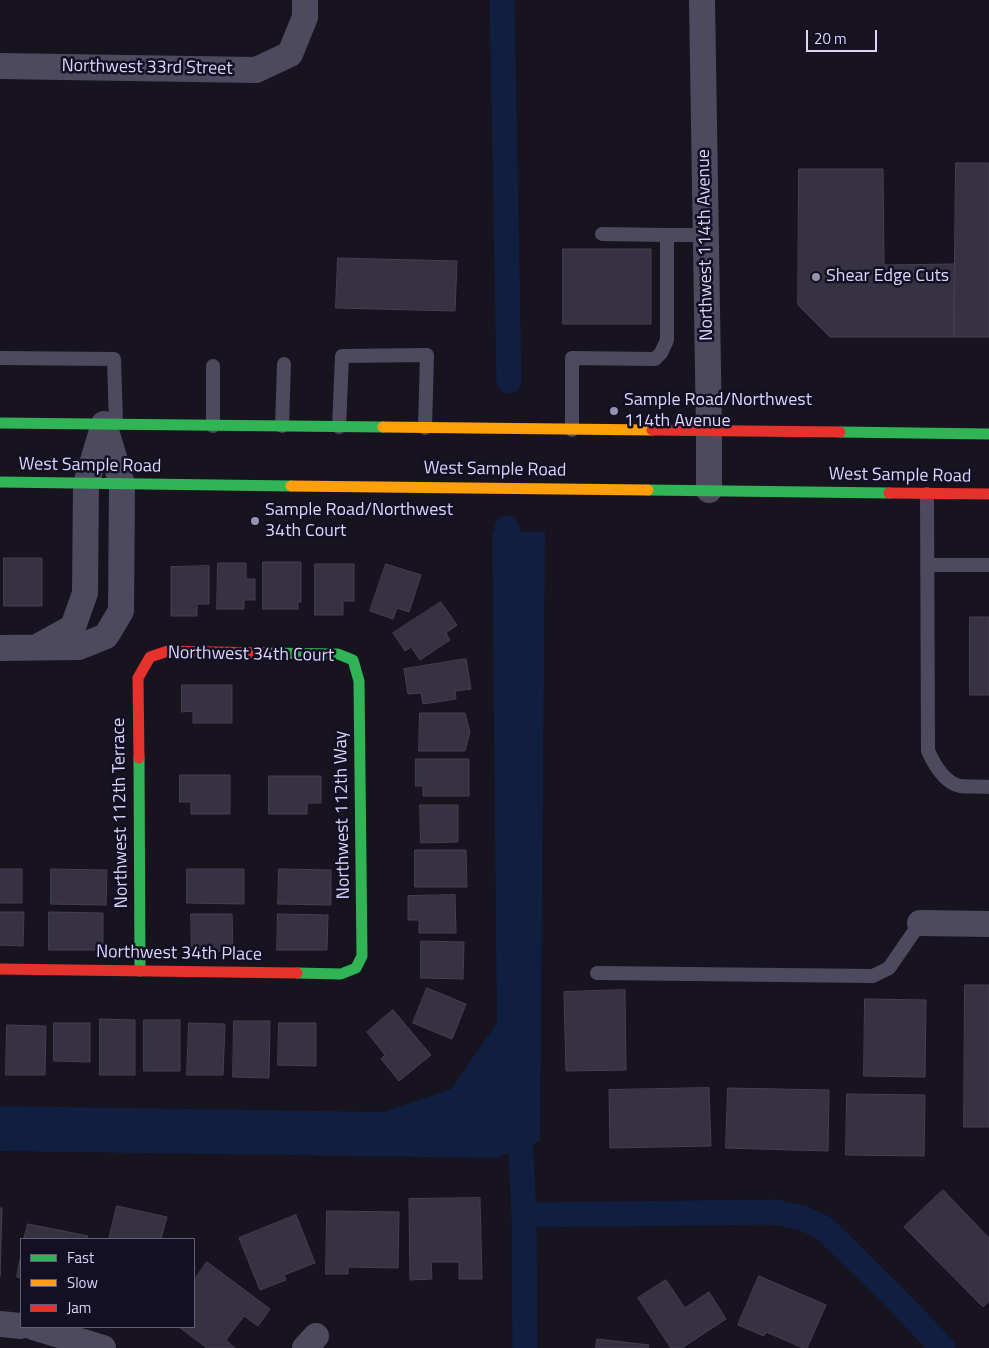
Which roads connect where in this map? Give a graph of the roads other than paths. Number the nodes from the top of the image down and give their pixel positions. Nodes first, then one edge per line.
1 (305, 0) edge
2 (702, 0) edge
3 (0, 66) edge
4 (602, 234) dead end
5 (667, 235) junction
6 (706, 235) junction
7 (0, 358) edge
8 (284, 364) dead end
9 (213, 366) dead end
10 (0, 423) edge
11 (110, 424) junction
12 (213, 426) junction
13 (282, 426) junction
14 (339, 427) junction
15 (425, 428) junction
16 (572, 430) junction
17 (709, 432) junction
18 (989, 434) edge
19 (0, 482) edge
20 (86, 484) junction
21 (122, 484) junction
22 (709, 490) junction
23 (927, 494) junction
24 (989, 494) edge
25 (928, 565) junction
26 (989, 565) edge
27 (0, 648) edge
28 (36, 648) junction
29 (150, 657) joint
30 (353, 660) joint
31 (989, 787) edge
32 (920, 923) joint
33 (989, 924) edge
34 (356, 968) joint
35 (0, 969) edge
36 (140, 971) junction
37 (597, 973) dead end
38 (0, 1324) edge
39 (20, 1326) edge
40 (36, 1328) edge
41 (103, 1348) edge

1 - 3 street, Northwest 33rd Street
2 - 6 street, Northwest 114th Avenue
4 - 5 lane
5 - 6 lane
5 - 16 lane
6 - 17 street, Northwest 114th Avenue
7 - 11 lane
8 - 13 lane
9 - 12 lane
10 - 11 main road
11 - 12 main road
11 - 20 street
11 - 21 street
12 - 13 main road
13 - 14 main road
14 - 15 main road
14 - 15 lane
15 - 16 main road
16 - 17 main road
17 - 18 main road
17 - 22 street, Northwest 114th Avenue
19 - 20 main road, West Sample Road
20 - 21 main road, West Sample Road
20 - 28 street
21 - 22 main road, West Sample Road
21 - 28 street
22 - 23 main road, West Sample Road
23 - 24 main road, West Sample Road
23 - 25 lane
25 - 26 lane
25 - 31 lane
27 - 28 street
29 - 30 main road, Northwest 34th Court
29 - 36 main road, Northwest 112th Terrace
30 - 34 main road, Northwest 112th Way
32 - 33 street
32 - 37 lane
34 - 36 main road, Northwest 34th Place
35 - 36 main road, Northwest 34th Place
38 - 39 street
40 - 41 street

